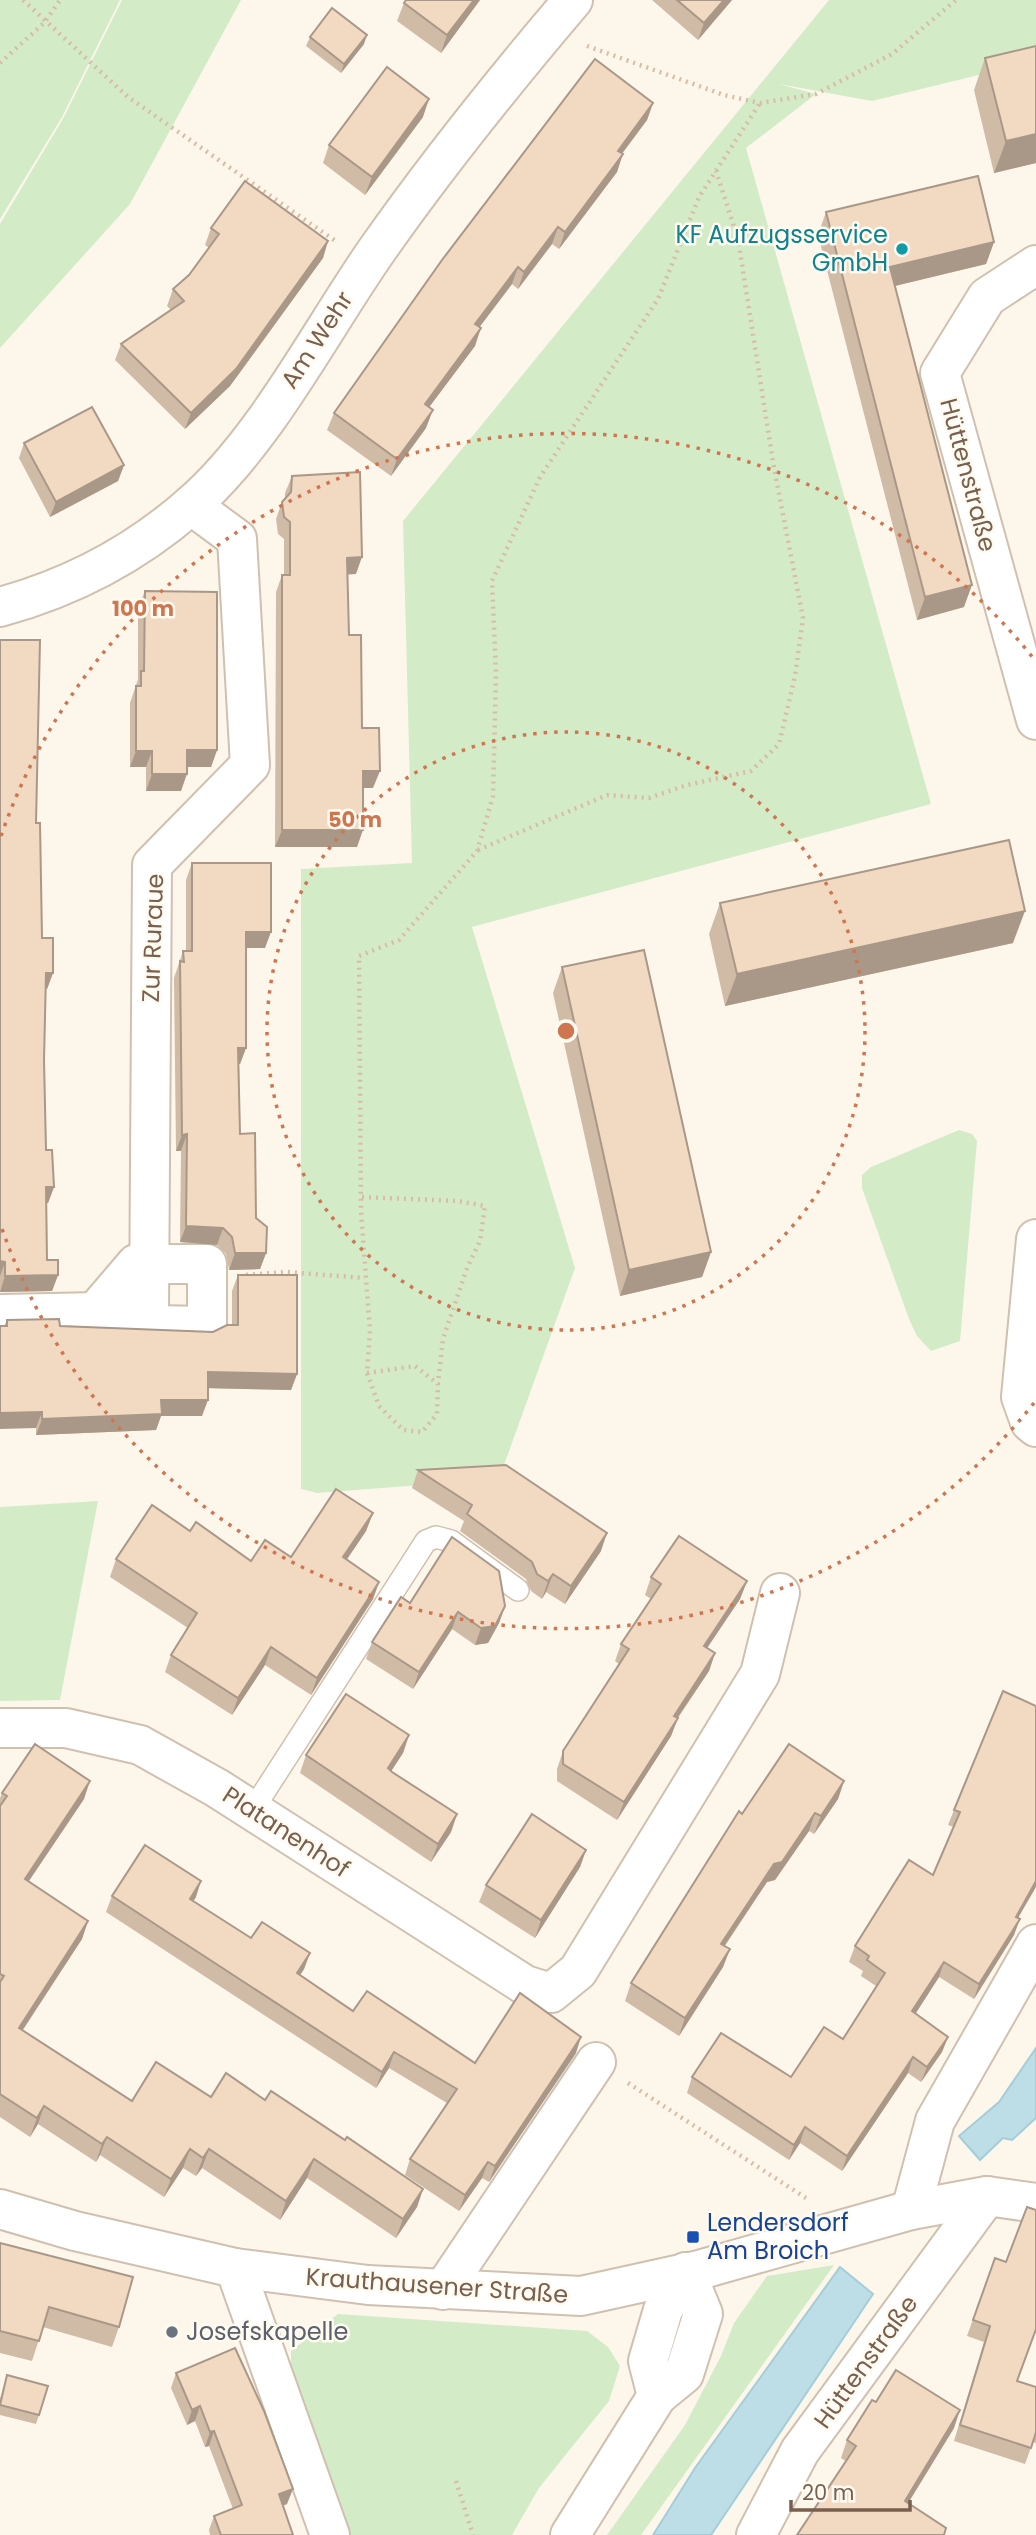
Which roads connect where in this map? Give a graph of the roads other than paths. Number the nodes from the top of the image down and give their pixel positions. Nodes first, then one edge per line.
1 (573, 0) edge
2 (1036, 265) edge
3 (191, 505) junction
4 (0, 607) edge
5 (1036, 720) edge
6 (1036, 1239) edge
7 (149, 1264) junction
8 (101, 1312) junction
9 (0, 1314) edge
10 (1036, 1427) edge
11 (518, 1590) dead end
12 (780, 1593) dead end
13 (0, 1728) edge
14 (252, 1811) junction
15 (1036, 1944) edge
16 (596, 2062) road end
17 (987, 2196) junction
18 (1036, 2203) edge
19 (0, 2209) edge
20 (911, 2210) junction
21 (234, 2268) junction
22 (686, 2272) junction
23 (443, 2290) junction
24 (330, 2535) edge
25 (570, 2535) edge
26 (756, 2535) edge

1 - 3 street, Am Wehr
2 - 5 street, Hüttenstraße
3 - 4 street, Am Wehr
3 - 7 street, Zur Ruraue
6 - 10 street
7 - 8 street, Zur Ruraue
7 - 8 street, Zur Ruraue
8 - 9 street, Zur Ruraue
11 - 14 lane
12 - 14 street, Platanenhof
13 - 14 street, Platanenhof
15 - 20 street
16 - 23 street
17 - 18 street, Krauthausener Straße
17 - 20 street, Krauthausener Straße
17 - 26 street, Hüttenstraße
19 - 21 street, Krauthausener Straße
20 - 22 street, Krauthausener Straße
21 - 23 street, Krauthausener Straße
21 - 24 street
22 - 23 street, Krauthausener Straße
22 - 25 street

